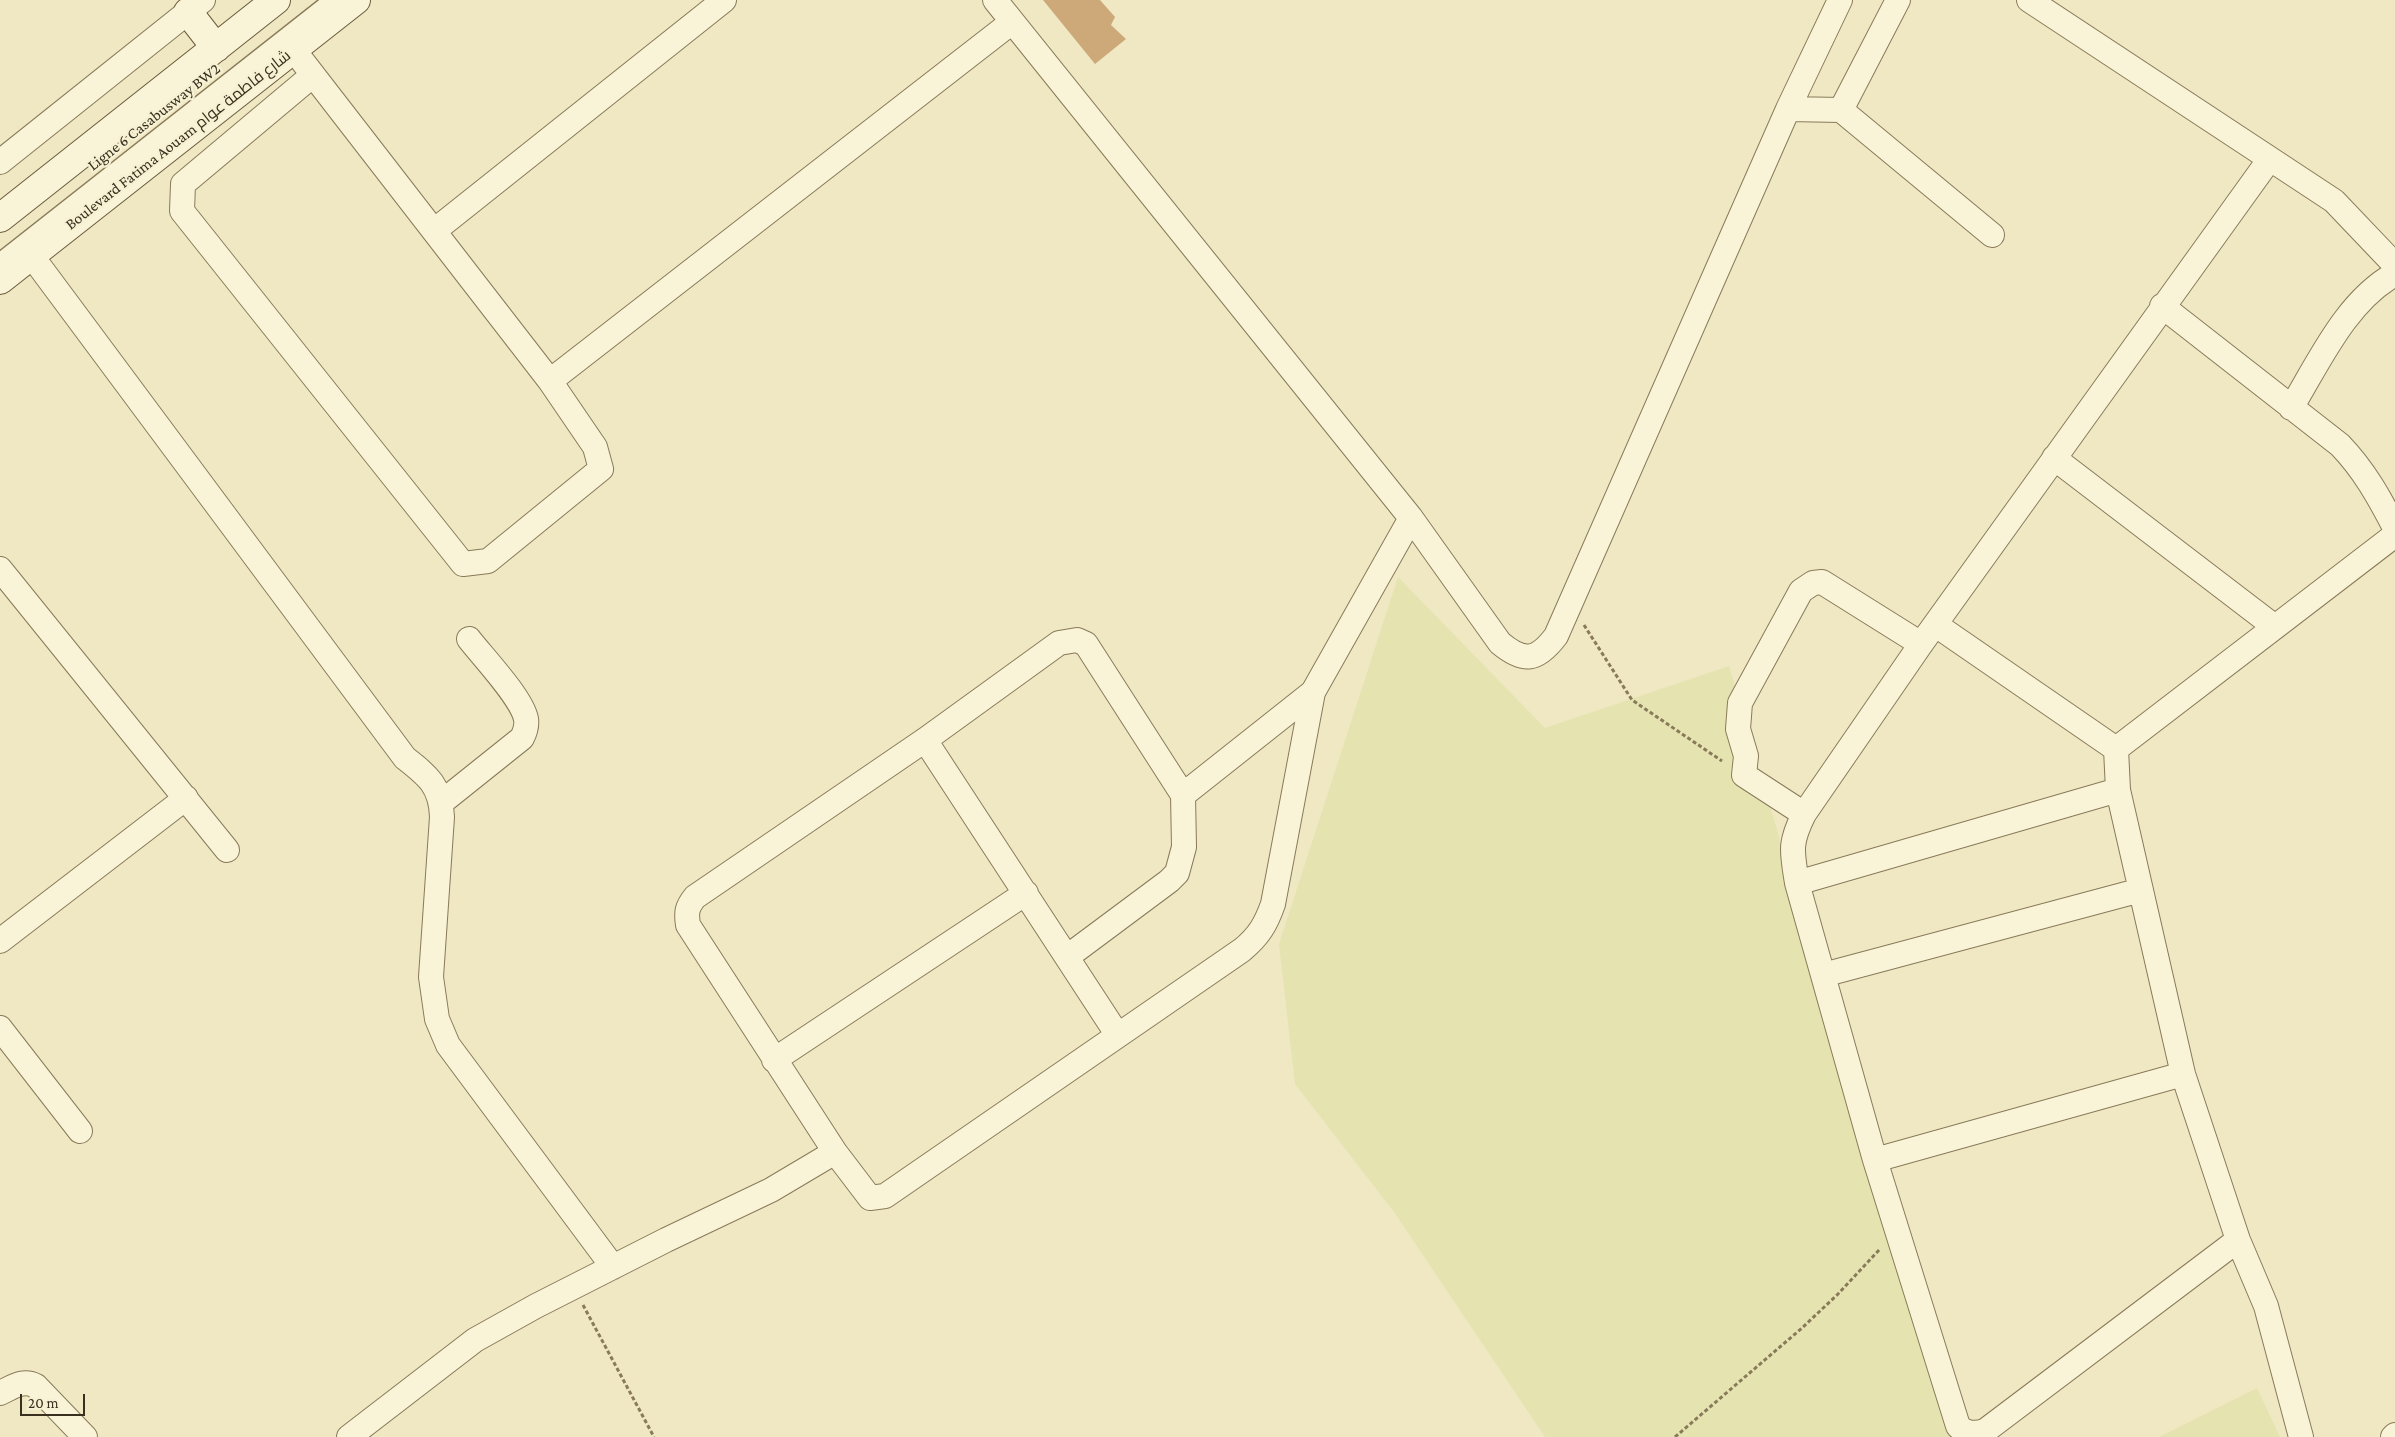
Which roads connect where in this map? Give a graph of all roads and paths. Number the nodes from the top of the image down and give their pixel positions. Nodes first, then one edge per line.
1 (276, 0) edge
2 (318, 0) edge
3 (329, 0) edge
4 (356, 0) edge
5 (724, 0) edge
6 (995, 0) edge
7 (1840, 0) edge
8 (1898, 0) edge
9 (2029, 0) edge
10 (190, 4) edge
11 (1012, 22) junction
12 (216, 48) junction
13 (293, 50) junction
14 (313, 75) junction
15 (1788, 109) junction
16 (1841, 110) junction
17 (2269, 160) junction
18 (0, 162) edge
19 (0, 218) edge
20 (434, 231) junction
21 (1992, 235) dead end
22 (0, 250) edge
23 (31, 256) junction
24 (0, 259) edge
25 (2395, 265) edge
26 (2395, 274) edge
27 (0, 280) edge
28 (2162, 306) junction
29 (550, 381) junction
30 (2291, 408) junction
31 (2054, 458) junction
32 (1411, 518) junction
33 (2395, 528) edge
34 (2395, 535) edge
35 (0, 569) edge
36 (1569, 604) junction
37 (1936, 625) junction
38 (2275, 627) junction
39 (469, 639) dead end
40 (1921, 644) junction
41 (1312, 692) junction
42 (926, 740) junction
43 (2116, 749) junction
44 (1744, 775) junction
45 (2118, 790) junction
46 (1183, 795) junction
47 (186, 798) junction
48 (442, 802) junction
49 (1804, 814) junction
50 (227, 850) dead end
51 (1797, 883) junction
52 (2141, 890) junction
53 (1026, 893) junction
54 (0, 941) edge
55 (1067, 957) junction
56 (1823, 975) junction
57 (0, 1028) edge
58 (1117, 1034) junction
59 (774, 1060) junction
60 (2183, 1074) junction
61 (80, 1132) dead end
62 (835, 1152) junction
63 (1875, 1160) junction
64 (1897, 1231) junction
65 (2238, 1240) junction
66 (613, 1267) junction
67 (573, 1287) junction
68 (0, 1393) edge
69 (86, 1437) edge
70 (349, 1437) edge
71 (654, 1437) edge
72 (1675, 1437) edge
73 (2301, 1437) edge

1 - 12 main road
2 - 22 lane, Ligne 6 Casabusway BW2
3 - 24 lane, Ligne 6 Casabusway BW2
4 - 13 main road, Boulevard Fatima Aouam شارع فاطمة عوام
5 - 20 street
6 - 11 street
7 - 15 street
8 - 16 street
9 - 17 street
10 - 12 main road
10 - 18 street
11 - 29 street
11 - 32 street
12 - 19 main road
13 - 14 street
13 - 23 main road, Boulevard Fatima Aouam شارع فاطمة عوام
14 - 20 street
14 - 29 street
15 - 16 street
15 - 36 street
16 - 21 street
17 - 25 street
17 - 28 street
20 - 29 street
23 - 27 main road, Boulevard Fatima Aouam شارع فاطمة عوام
23 - 48 street
26 - 30 street
28 - 30 street
28 - 31 street
30 - 33 street
31 - 37 street
31 - 38 street
32 - 36 street
32 - 41 street
34 - 38 street
35 - 47 street
36 - 44 path
37 - 40 street
37 - 43 street
38 - 43 street
39 - 48 street
40 - 44 street
40 - 49 street
41 - 46 street
41 - 58 street
42 - 46 street
42 - 53 street
42 - 59 street
43 - 45 street
44 - 49 street
45 - 51 street
45 - 52 street
46 - 55 street
47 - 50 street
47 - 54 street
48 - 66 street
49 - 51 street
51 - 56 street
52 - 56 street
52 - 60 street
53 - 55 street
53 - 59 street
55 - 58 street
56 - 63 street
57 - 61 street
58 - 62 street
59 - 62 street
60 - 63 street
60 - 65 street
62 - 66 street
63 - 64 street
64 - 65 street
64 - 72 path
65 - 73 street
66 - 67 street
67 - 70 street
67 - 71 path
68 - 69 street

